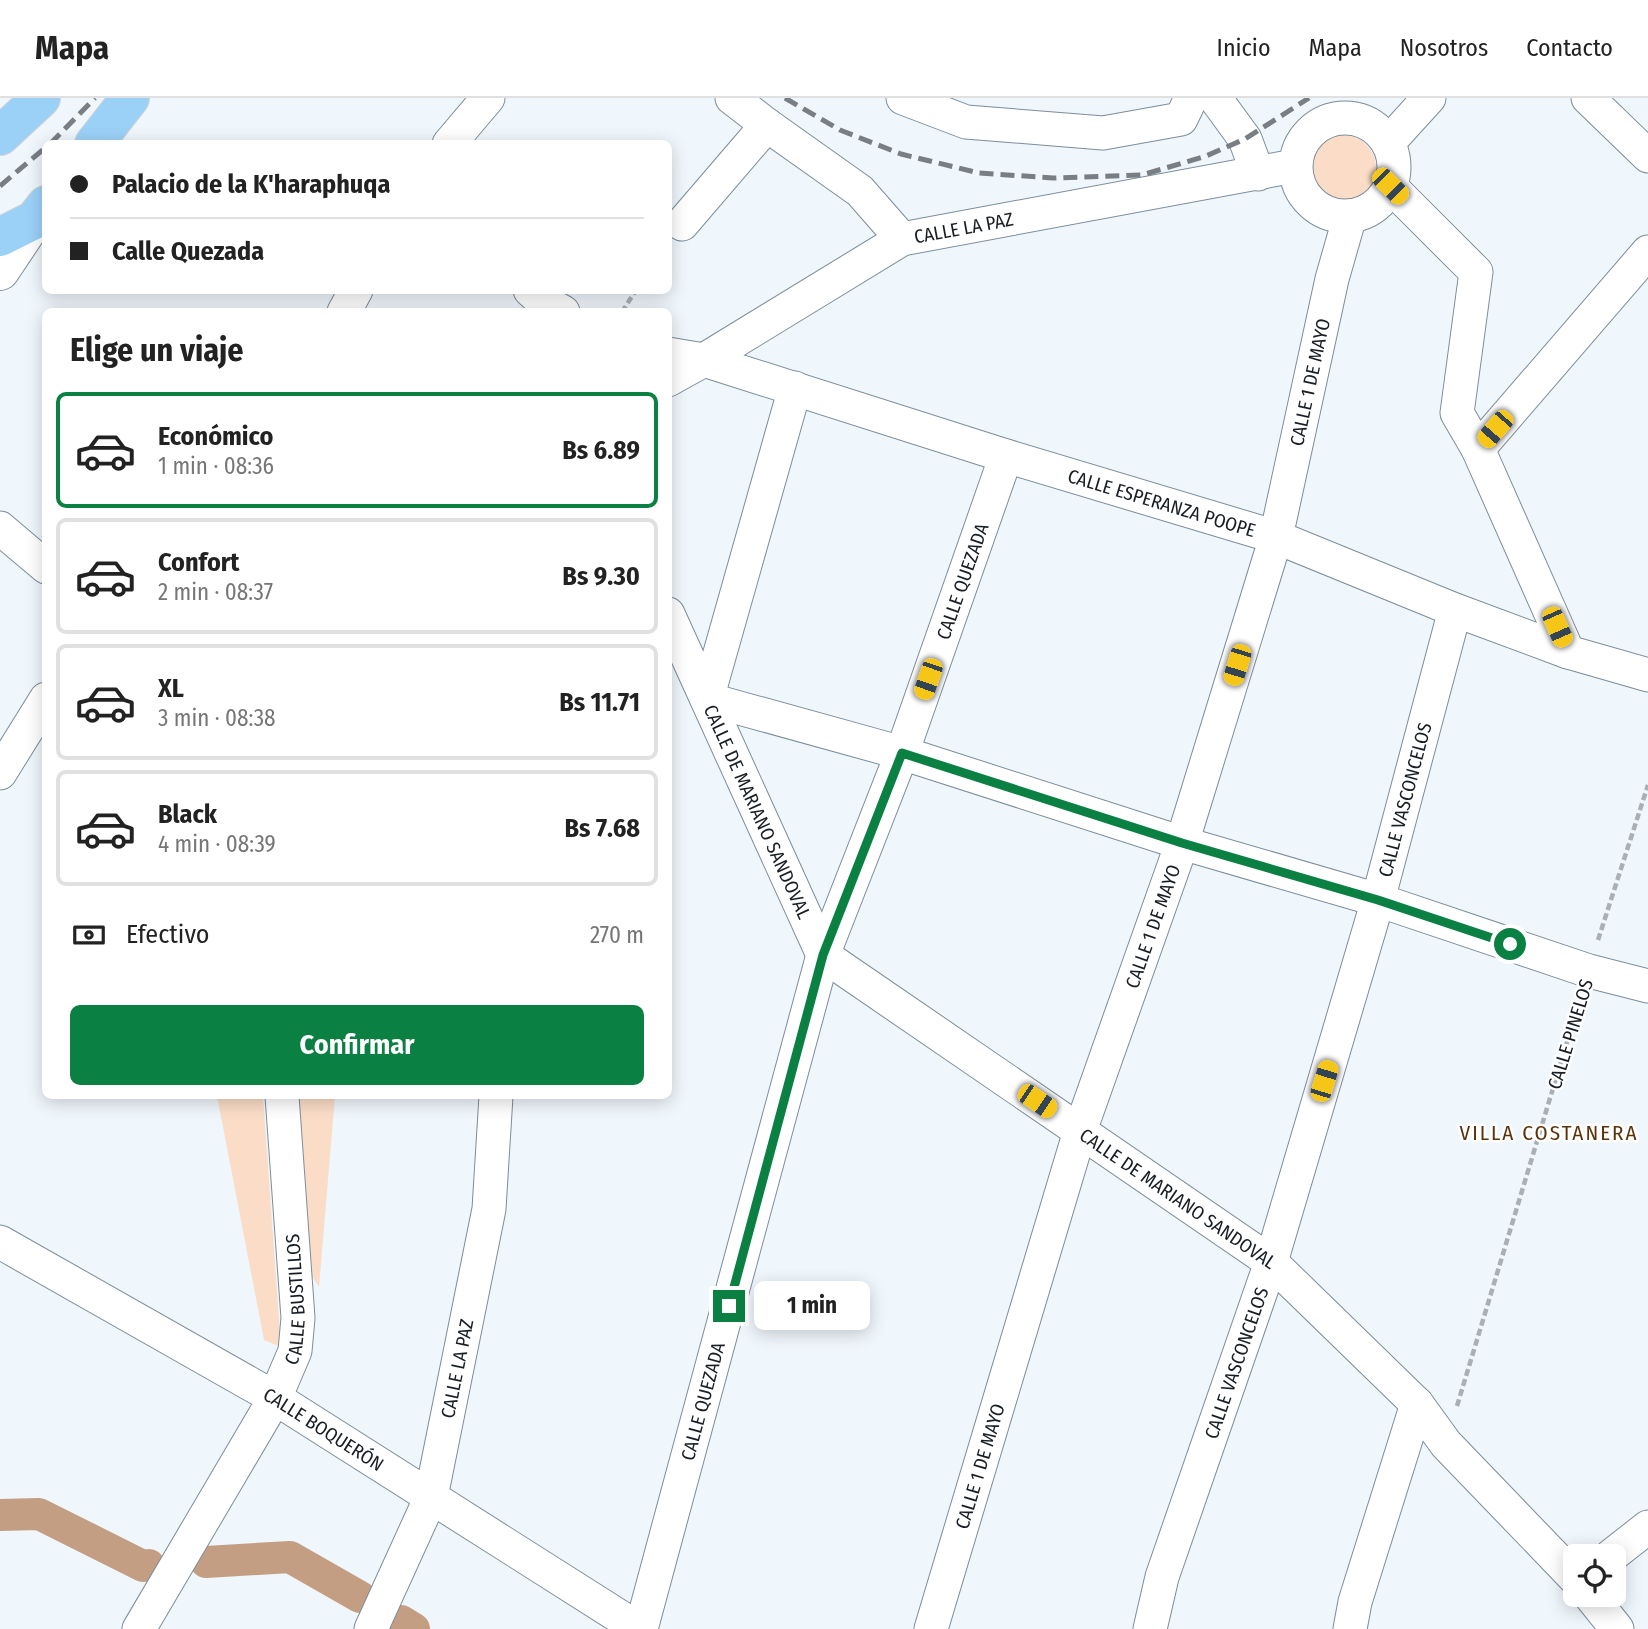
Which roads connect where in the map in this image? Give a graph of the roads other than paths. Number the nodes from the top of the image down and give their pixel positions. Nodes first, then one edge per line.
1 (41, 98) edge
2 (130, 98) edge
3 (488, 98) edge
4 (732, 98) edge
5 (903, 98) edge
6 (1191, 98) edge
7 (1215, 98) edge
8 (1357, 98) edge
9 (1429, 98) edge
10 (1588, 98) edge
11 (1329, 120) junction
12 (767, 125) junction
13 (0, 136) edge
14 (97, 140) edge
15 (452, 140) edge
16 (1388, 143) junction
17 (1648, 156) edge
18 (1294, 166) junction
19 (1258, 174) junction
20 (1390, 186) junction
21 (40, 213) edge
22 (1350, 216) junction
23 (681, 224) dead end
24 (0, 237) edge
25 (902, 239) junction
26 (1648, 252) edge
27 (0, 271) edge
28 (534, 294) edge
29 (556, 308) edge
30 (672, 355) edge
31 (704, 360) junction
32 (672, 378) edge
33 (795, 388) junction
34 (1478, 449) junction
35 (1006, 456) junction
36 (0, 528) edge
37 (1276, 537) junction
38 (42, 564) edge
39 (1455, 610) junction
40 (672, 623) edge
41 (1568, 652) junction
42 (1648, 675) edge
43 (707, 699) junction
44 (42, 705) edge
45 (902, 753) junction
46 (0, 773) edge
47 (1182, 843) junction
48 (1378, 900) junction
49 (823, 955) junction
50 (1648, 986) edge
51 (282, 1099) edge
52 (496, 1099) edge
53 (1080, 1131) junction
54 (0, 1242) edge
55 (1271, 1262) junction
56 (275, 1398) junction
57 (1417, 1404) junction
58 (430, 1497) junction
59 (1648, 1527) edge
60 (1626, 1544) edge
61 (1563, 1566) edge
62 (1599, 1607) edge
63 (139, 1629) edge
64 (371, 1629) edge
65 (640, 1629) edge
66 (931, 1629) edge
67 (1150, 1629) edge
68 (1350, 1629) edge
69 (1617, 1629) edge

1 - 13 main road
2 - 14 main road
3 - 15 street
4 - 12 street
5 - 6 street
7 - 19 street
8 - 11 street
9 - 16 street
10 - 17 street
11 - 16 street
11 - 18 street
12 - 23 street
12 - 25 street
16 - 20 street
18 - 19 street, CALLE LA PAZ
18 - 22 street
19 - 25 street, CALLE LA PAZ
20 - 22 street
20 - 34 street
21 - 24 main road
21 - 27 main road
22 - 37 street, CALLE 1 DE MAYO
25 - 31 street, CALLE LA PAZ
26 - 34 street
28 - 29 street
30 - 31 street, CALLE ESPERANZA POOPE
31 - 32 street, CALLE LA PAZ
31 - 33 street, CALLE ESPERANZA POOPE
33 - 35 street, CALLE ESPERANZA POOPE
33 - 43 street
34 - 41 street
35 - 37 street, CALLE ESPERANZA POOPE
35 - 45 street, CALLE QUEZADA
36 - 38 street
37 - 39 street, CALLE ESPERANZA POOPE
37 - 47 street, CALLE 1 DE MAYO
39 - 41 street, CALLE ESPERANZA POOPE
39 - 48 street, CALLE VASCONCELOS
40 - 43 street, CALLE DE MARIANO SANDOVAL
41 - 42 street, CALLE ESPERANZA POOPE
43 - 45 street
43 - 49 street, CALLE DE MARIANO SANDOVAL
44 - 46 street
45 - 47 street
45 - 49 street, CALLE QUEZADA
47 - 48 street
47 - 53 street, CALLE 1 DE MAYO
48 - 50 street
48 - 55 street, CALLE VASCONCELOS
49 - 53 street, CALLE DE MARIANO SANDOVAL
49 - 65 street, CALLE QUEZADA
51 - 56 street, CALLE BUSTILLOS
52 - 58 street, CALLE LA PAZ
53 - 55 street, CALLE DE MARIANO SANDOVAL
53 - 66 street, CALLE 1 DE MAYO
54 - 56 street, CALLE BOQUERÓN
55 - 57 street, CALLE DE MARIANO SANDOVAL
55 - 67 street, CALLE VASCONCELOS
56 - 58 street, CALLE BOQUERÓN
56 - 63 street, CALLE BUSTILLOS
57 - 61 street, CALLE DE MARIANO SANDOVAL
57 - 68 street
58 - 64 street, CALLE LA PAZ
58 - 65 street, CALLE BOQUERÓN
59 - 60 street
62 - 69 street

